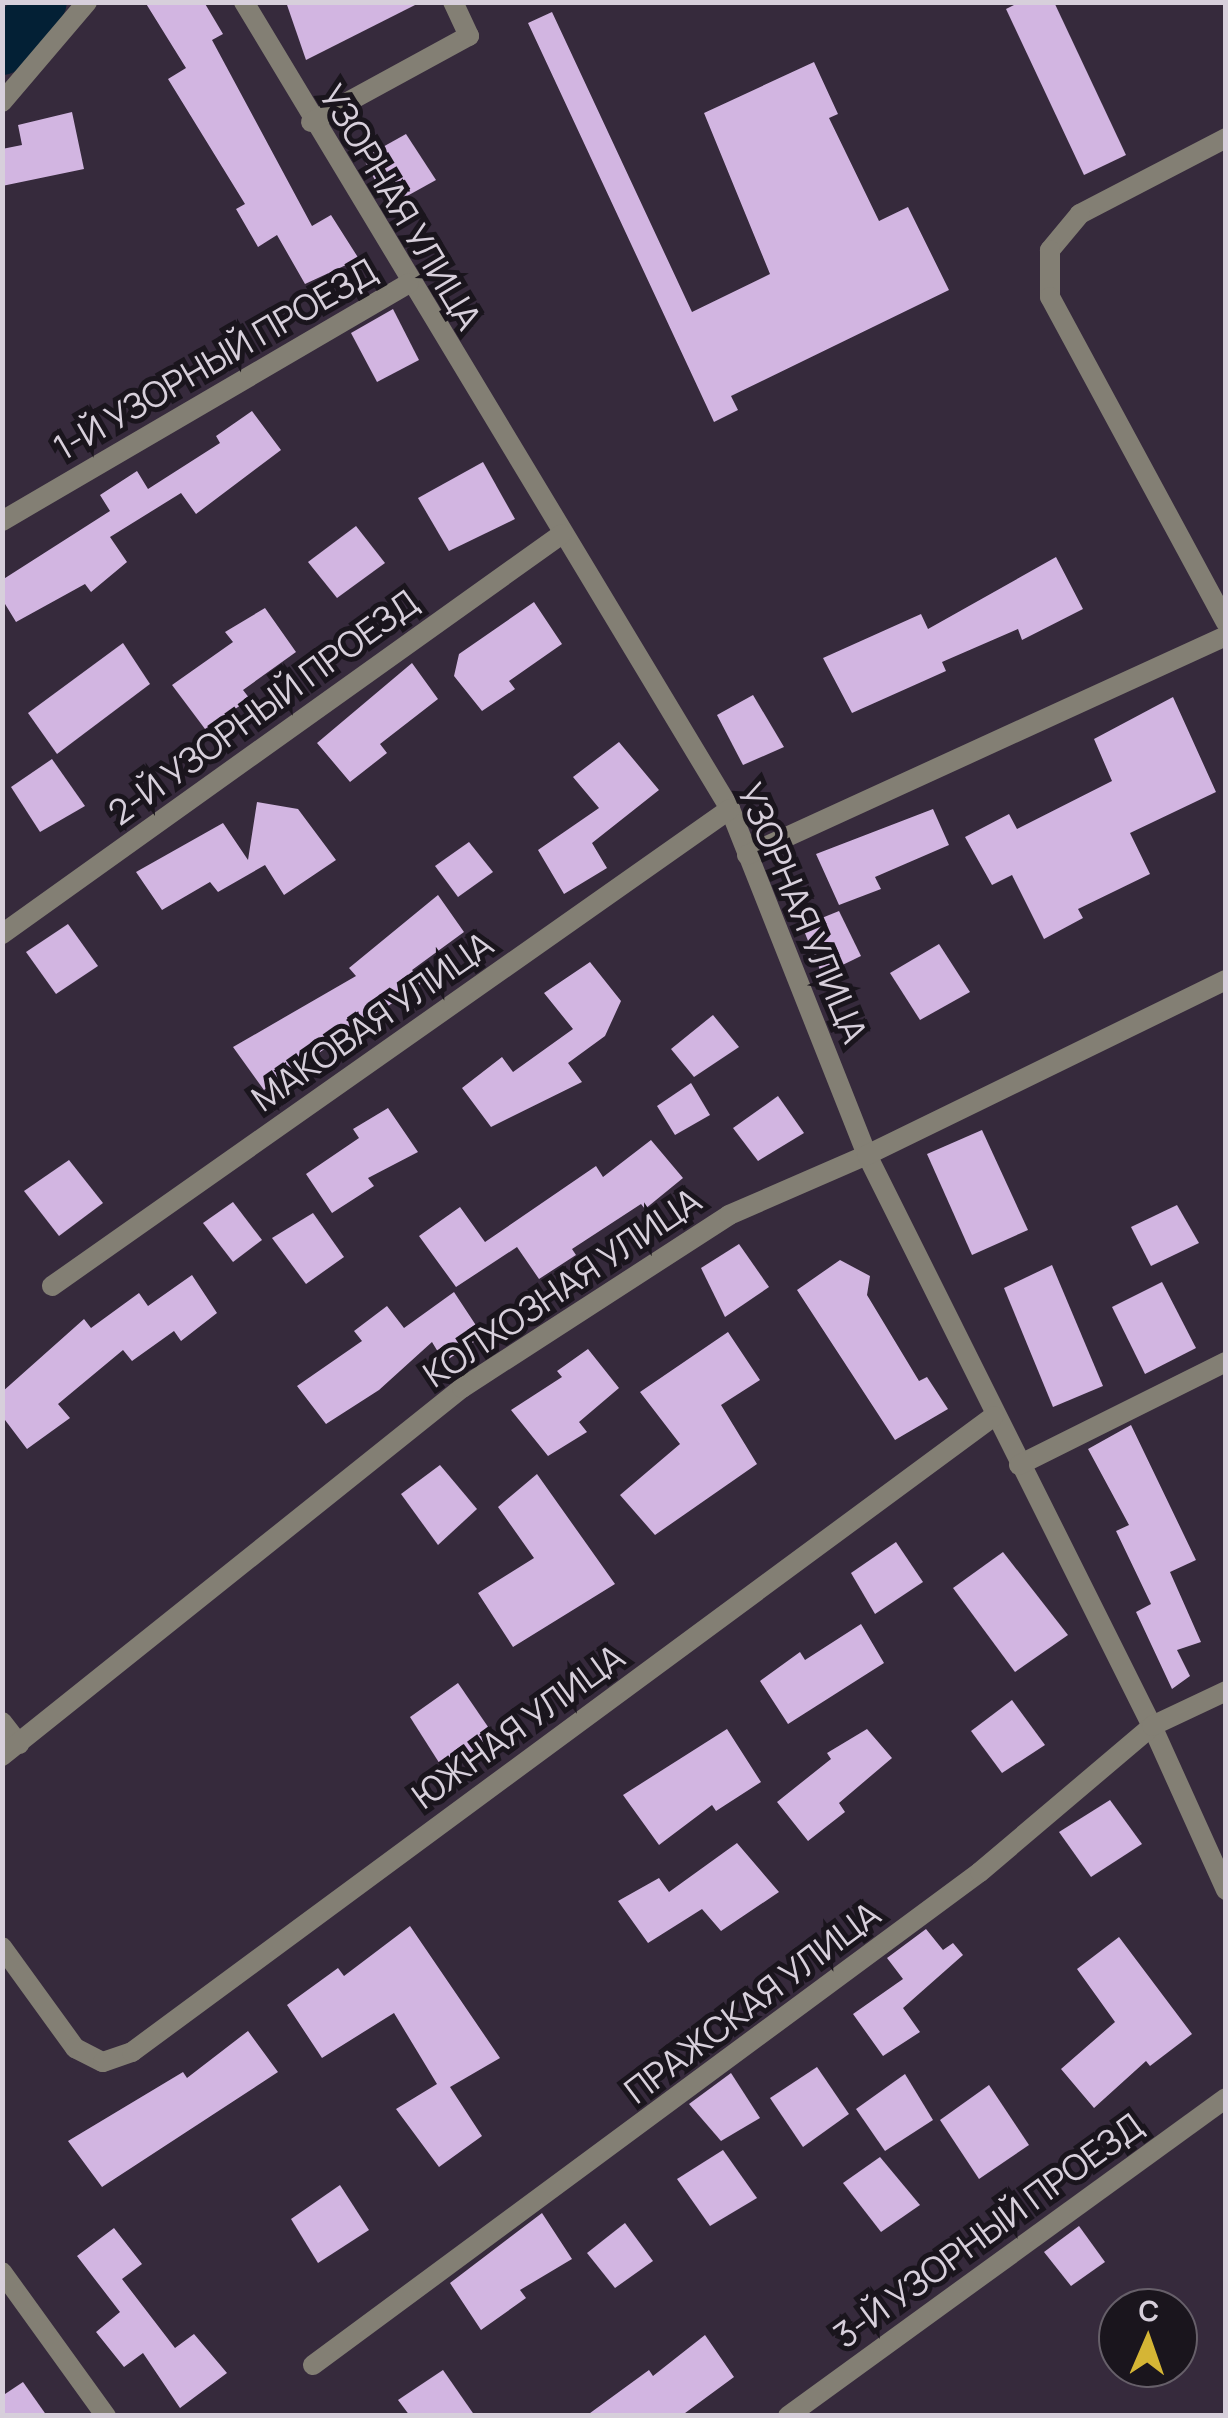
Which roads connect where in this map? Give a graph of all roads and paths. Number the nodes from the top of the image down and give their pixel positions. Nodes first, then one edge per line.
1 (87, 2) edge
2 (244, 2) edge
3 (453, 2) edge
4 (2, 102) edge
5 (310, 122) junction
6 (1226, 138) edge
7 (409, 283) junction
8 (2, 521) edge
9 (562, 534) junction
10 (1226, 622) edge
11 (1226, 636) edge
12 (730, 810) junction
13 (747, 855) junction
14 (2, 934) edge
15 (1226, 980) edge
16 (867, 1156) junction
17 (52, 1286) dead end
18 (1226, 1362) edge
19 (994, 1416) junction
20 (1018, 1465) junction
21 (1226, 1691) edge
22 (2, 1722) edge
23 (1152, 1726) junction
24 (10, 1750) edge
25 (1226, 1890) edge
26 (2, 1946) edge
27 (1226, 2098) edge
28 (2, 2272) edge
29 (314, 2365) dead end
30 (106, 2416) edge
31 (788, 2416) edge

1 - 4 street
2 - 5 street, УЗОРНАЯ УЛИЦА
3 - 5 street
5 - 7 street, УЗОРНАЯ УЛИЦА
6 - 10 street
7 - 8 street, 1-Й УЗОРНЫЙ ПРОЕЗД
7 - 9 street, УЗОРНАЯ УЛИЦА
9 - 12 street, УЗОРНАЯ УЛИЦА
9 - 14 street, 2-Й УЗОРНЫЙ ПРОЕЗД
11 - 13 street
12 - 13 street, УЗОРНАЯ УЛИЦА
12 - 17 street, МАКОВАЯ УЛИЦА
13 - 16 street, УЗОРНАЯ УЛИЦА
15 - 16 street, КОЛХОЗНАЯ УЛИЦА
16 - 19 street, УЗОРНАЯ УЛИЦА
16 - 24 street, КОЛХОЗНАЯ УЛИЦА
18 - 20 street
19 - 20 street, УЗОРНАЯ УЛИЦА
19 - 26 street, ЮЖНАЯ УЛИЦА
20 - 23 street, УЗОРНАЯ УЛИЦА
21 - 23 street, ПРАЖСКАЯ УЛИЦА
22 - 24 street
23 - 25 street, УЗОРНАЯ УЛИЦА
23 - 29 street, ПРАЖСКАЯ УЛИЦА
27 - 31 street, 3-Й УЗОРНЫЙ ПРОЕЗД
28 - 30 street

